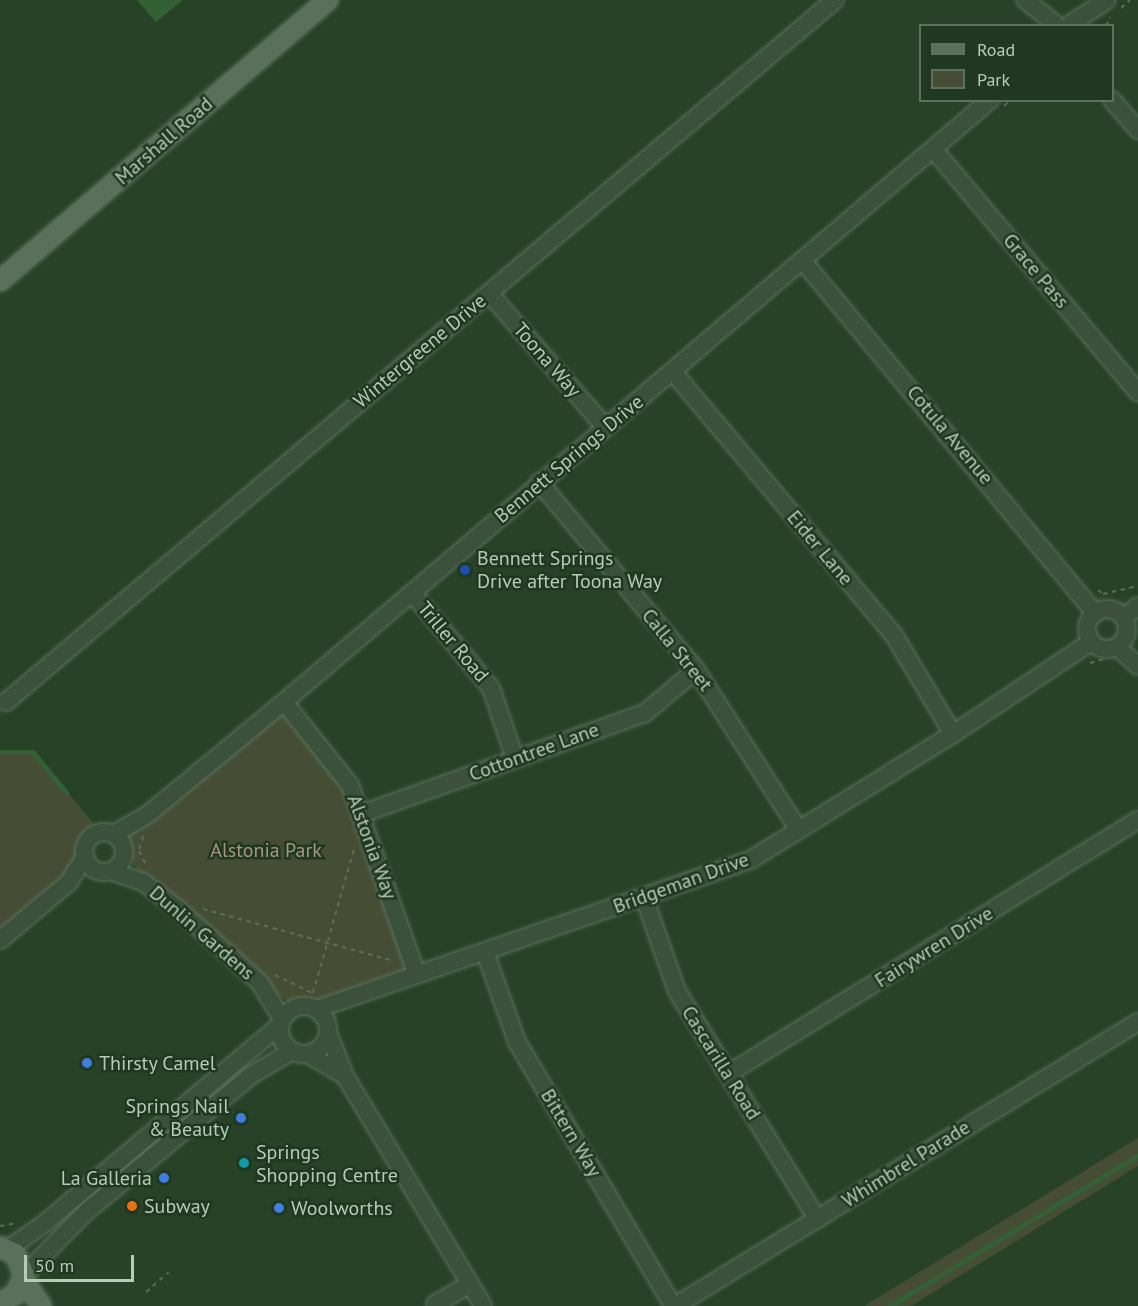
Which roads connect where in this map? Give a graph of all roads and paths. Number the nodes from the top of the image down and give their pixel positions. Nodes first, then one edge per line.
1 (328, 0) edge
2 (835, 0) edge
3 (1025, 0) edge
4 (1108, 5) edge
5 (1055, 24) edge
6 (1059, 24) edge
7 (1091, 24) edge
8 (1106, 24) edge
9 (1114, 101) edge
10 (988, 102) edge
11 (1138, 130) edge
12 (934, 150) junction
13 (802, 260) junction
14 (0, 281) edge
15 (489, 292) junction
16 (673, 372) junction
17 (1138, 392) edge
18 (605, 427) junction
19 (539, 482) junction
20 (1138, 586) edge
21 (1096, 589) dead end
22 (413, 594) junction
23 (1138, 606) edge
24 (1095, 613) junction
25 (1124, 618) junction
26 (1091, 642) junction
27 (1117, 647) junction
28 (1138, 666) edge
29 (696, 670) junction
30 (6, 702) dead end
31 (284, 702) junction
32 (953, 735) junction
33 (515, 759) junction
34 (362, 816) junction
35 (1138, 820) edge
36 (147, 822) junction
37 (798, 829) junction
38 (120, 842) junction
39 (85, 856) junction
40 (104, 871) junction
41 (146, 877) junction
42 (69, 882) junction
43 (644, 897) junction
44 (202, 909) dead end
45 (0, 940) edge
46 (327, 943) junction
47 (406, 944) junction
48 (485, 952) junction
49 (397, 962) junction
50 (393, 969) dead end
51 (417, 975) junction
52 (266, 978) junction
53 (368, 994) junction
54 (315, 999) junction
55 (296, 1007) junction
56 (281, 1022) junction
57 (1138, 1022) edge
58 (328, 1030) junction
59 (300, 1053) junction
60 (728, 1074) junction
61 (345, 1076) junction
62 (87, 1211) junction
63 (52, 1217) junction
64 (817, 1219) junction
65 (4, 1248) edge
66 (169, 1272) dead end
67 (24, 1277) junction
68 (470, 1284) junction
69 (146, 1292) dead end
70 (0, 1303) edge
71 (435, 1304) dead end
72 (41, 1306) edge
73 (483, 1306) edge
74 (674, 1306) edge

1 - 14 main road, Marshall Road
2 - 15 street, Wintergreene Drive
3 - 5 street
4 - 6 street
4 - 7 street
4 - 8 path
9 - 11 street
10 - 12 street, Bennett Springs Drive
12 - 13 street, Bennett Springs Drive
12 - 17 street, Grace Pass
13 - 16 street, Bennett Springs Drive
13 - 24 street, Cotula Avenue
15 - 18 street, Toona Way
15 - 30 street, Wintergreene Drive
16 - 18 street, Bennett Springs Drive
16 - 32 street, Eider Lane
18 - 19 street, Bennett Springs Drive
19 - 22 street, Bennett Springs Drive
19 - 29 street, Calla Street
20 - 21 path
22 - 31 street, Bennett Springs Drive
22 - 33 street, Triller Road
23 - 25 street
24 - 25 street
24 - 26 street
25 - 27 street
26 - 27 street
26 - 32 street, Bridgeman Drive
27 - 28 street
29 - 33 street, Cottontree Lane
29 - 37 street, Calla Street
31 - 34 street, Alstonia Way
31 - 36 street, Bennett Springs Drive
32 - 37 street, Bridgeman Drive
33 - 34 street, Cottontree Lane
34 - 46 path
34 - 47 street, Alstonia Way
35 - 60 street, Fairywren Drive
36 - 38 street, Bennett Springs Drive
36 - 41 path
37 - 43 street, Bridgeman Drive
38 - 39 street
38 - 40 street
38 - 41 street, Dunlin Gardens
39 - 40 street
39 - 42 street
40 - 41 street, Dunlin Gardens
40 - 42 street
41 - 52 street, Dunlin Gardens
42 - 45 street
43 - 48 street, Bridgeman Drive
43 - 60 street, Cascarilla Road
44 - 46 path
46 - 49 path
46 - 54 path
47 - 49 path
47 - 51 street, Alstonia Way
48 - 51 street, Bridgeman Drive
48 - 74 street, Bittern Way
49 - 50 path
51 - 53 street, Bridgeman Drive
52 - 54 path
52 - 55 street, Dunlin Gardens
52 - 56 street, Dunlin Gardens
53 - 54 street, Bridgeman Drive
53 - 58 street, Bridgeman Drive
54 - 55 street
54 - 58 street
55 - 56 street
56 - 59 street
56 - 63 street
57 - 64 street, Whimbrel Parade
58 - 59 street
58 - 61 street
59 - 61 street
59 - 62 street
60 - 64 street, Cascarilla Road
61 - 68 street
62 - 63 street
62 - 67 street
63 - 65 street
64 - 74 street, Whimbrel Parade
65 - 67 main road
66 - 69 path
67 - 70 main road
67 - 72 main road
68 - 71 street
68 - 73 street

